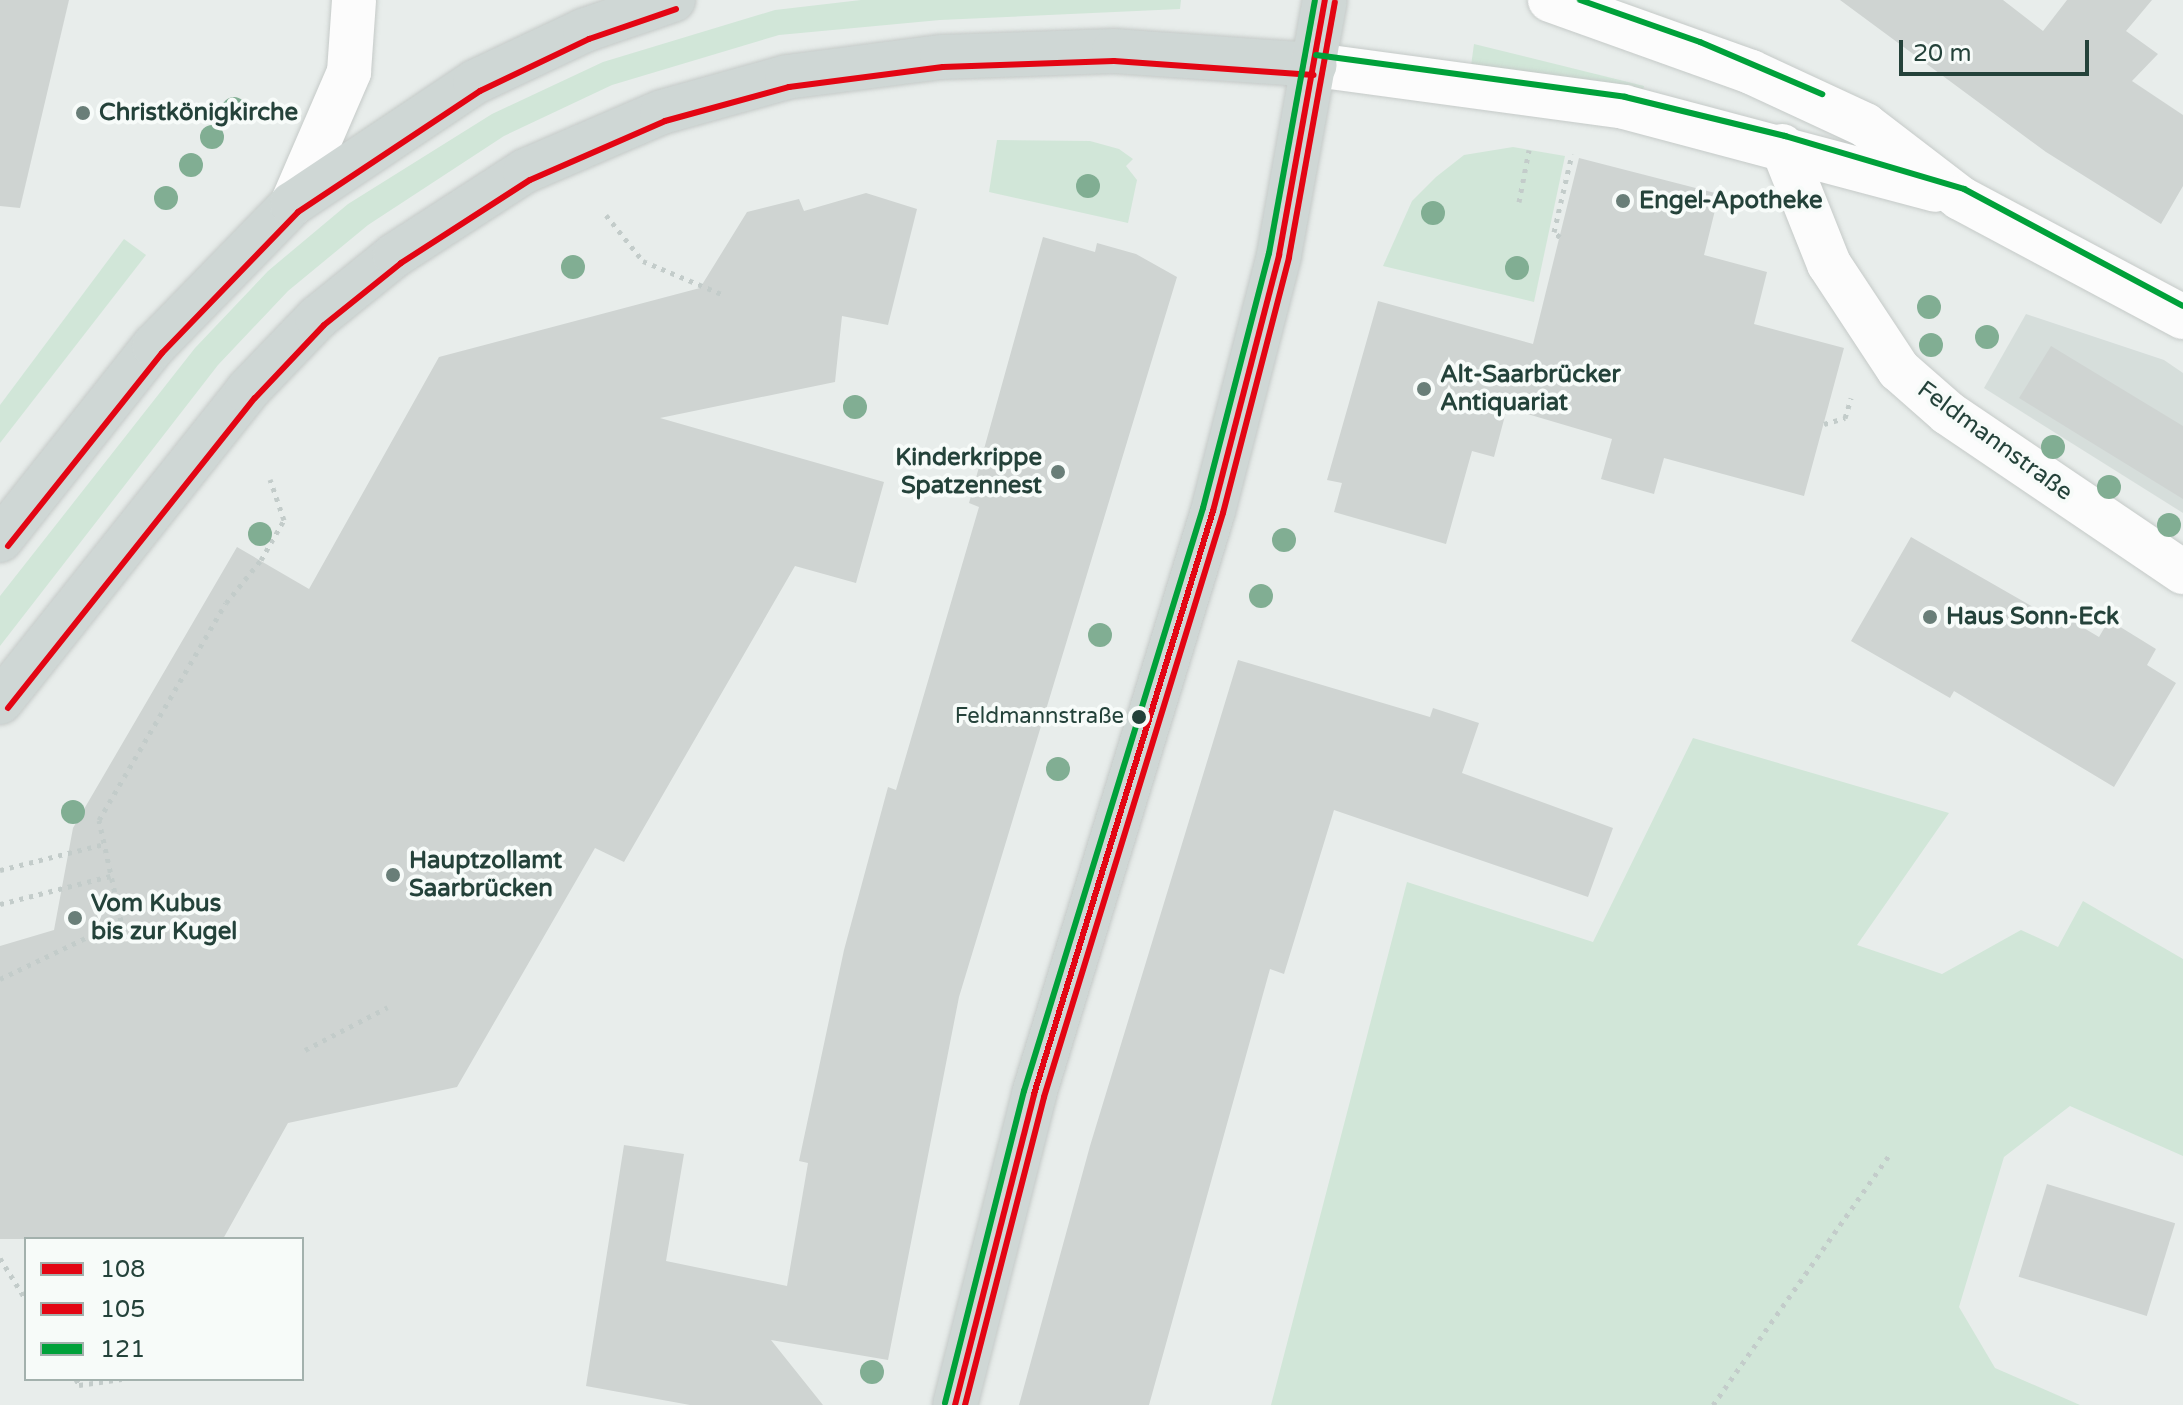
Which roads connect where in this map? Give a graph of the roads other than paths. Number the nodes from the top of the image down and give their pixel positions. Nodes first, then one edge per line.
1 (354, 0) edge
2 (673, 0) edge
3 (1325, 0) edge
4 (1559, 1) edge
5 (1315, 65) junction
6 (1782, 146) junction
7 (1960, 198) junction
8 (292, 204) junction
9 (2183, 317) edge
10 (0, 540) edge
11 (2183, 572) edge
12 (0, 702) edge
13 (955, 1405) edge

1 - 8 street
2 - 8 main road
3 - 5 main road
4 - 7 street
5 - 6 street
5 - 12 main road
5 - 13 main road
6 - 7 street
6 - 11 street, Feldmannstraße
7 - 9 street
8 - 10 main road

